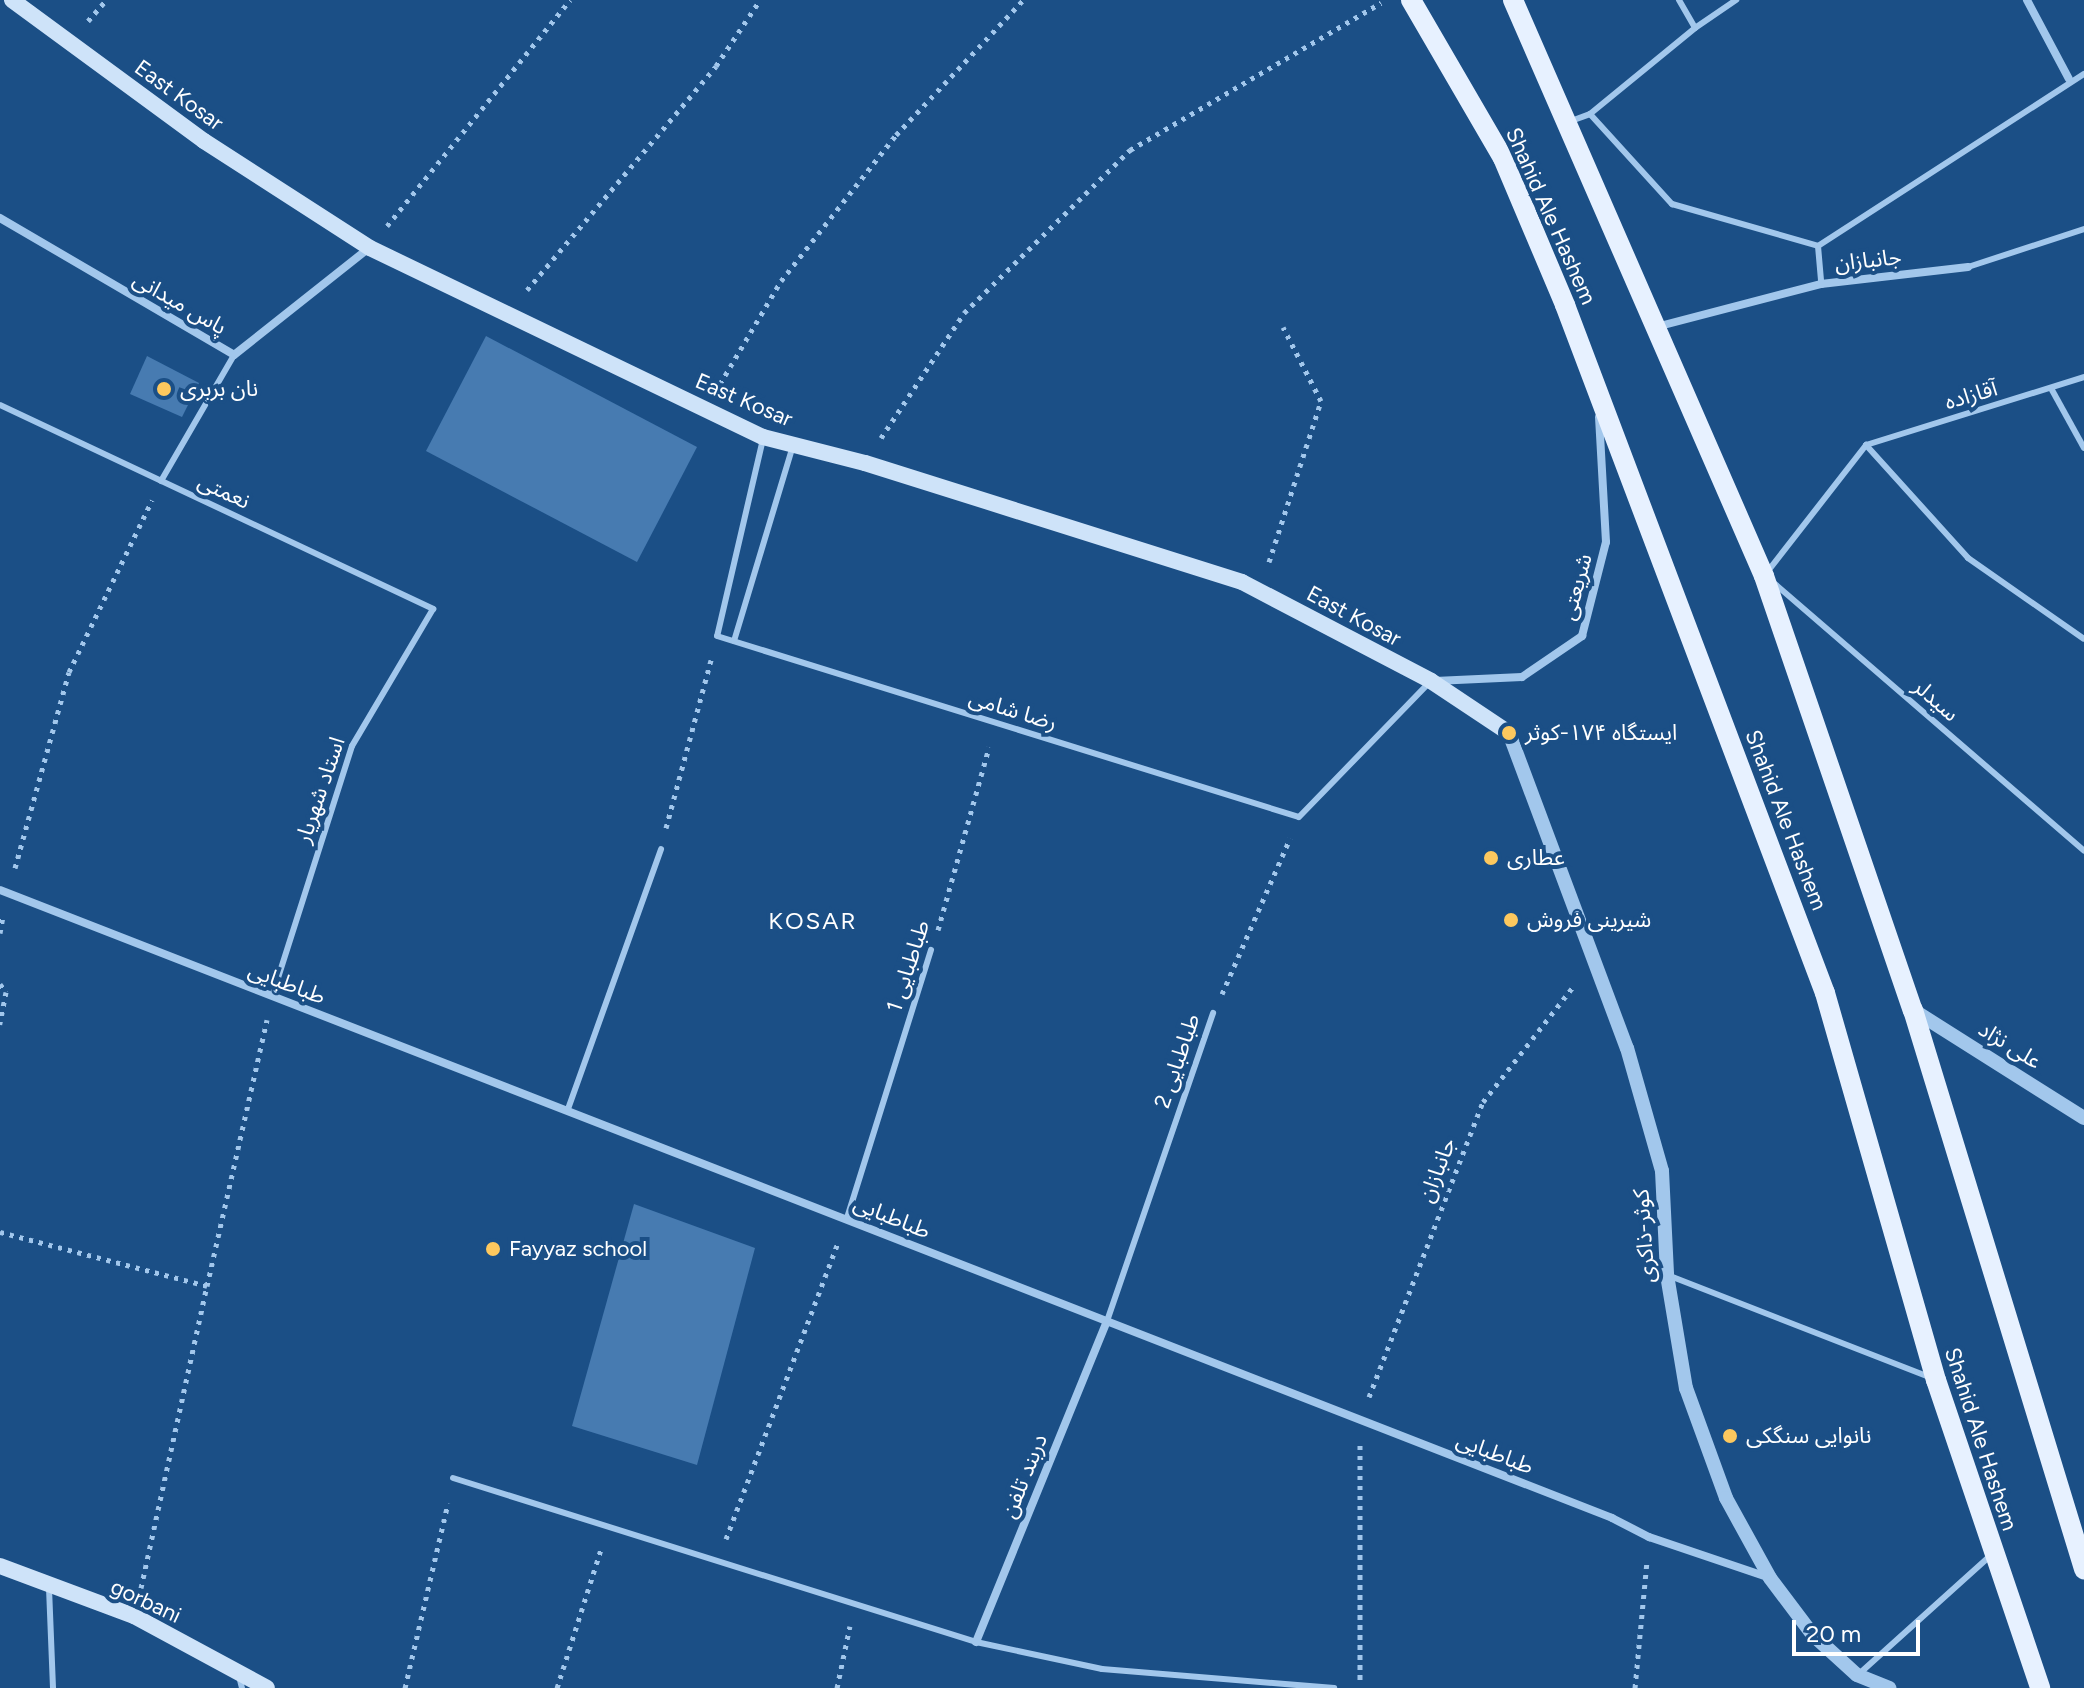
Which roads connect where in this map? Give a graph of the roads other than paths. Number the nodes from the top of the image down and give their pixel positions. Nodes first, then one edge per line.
1 (12, 0) edge
2 (1411, 0) edge
3 (1513, 0) edge
4 (1679, 0) edge
5 (1736, 0) edge
6 (2027, 0) edge
7 (1695, 28) junction
8 (2084, 74) edge
9 (2069, 79) junction
10 (1590, 114) junction
11 (1566, 123) junction
12 (0, 218) edge
13 (2084, 229) edge
14 (1818, 246) junction
15 (370, 248) junction
16 (1968, 267) joint
17 (1821, 284) junction
18 (1655, 327) junction
19 (234, 355) junction
20 (2084, 377) edge
21 (1598, 384) junction
22 (2052, 390) junction
23 (0, 405) edge
24 (763, 437) junction
25 (793, 445) junction
26 (1866, 445) junction
27 (2084, 448) edge
28 (161, 481) junction
29 (1764, 576) junction
30 (433, 609) joint
31 (2084, 639) edge
32 (734, 641) junction
33 (1431, 681) junction
34 (1509, 733) joint
35 (661, 849) road end
36 (2084, 851) edge
37 (4, 892) edge
38 (931, 950) road end
39 (272, 996) junction
40 (1913, 1010) junction
41 (1213, 1013) road end
42 (568, 1109) junction
43 (2084, 1118) edge
44 (847, 1218) junction
45 (1667, 1275) junction
46 (1106, 1324) junction
47 (1936, 1380) junction
48 (453, 1478) road end
49 (1993, 1553) junction
50 (0, 1566) edge
51 (2084, 1569) edge
52 (1770, 1578) junction
53 (49, 1584) junction
54 (976, 1642) junction
55 (1857, 1675) junction
56 (240, 1680) edge
57 (53, 1688) edge
58 (267, 1688) edge
59 (1334, 1688) edge
60 (1889, 1688) edge
61 (2040, 1688) edge

1 - 15 main road, East Kosar
2 - 21 main road, Shahid Ale Hashem
3 - 11 main road
4 - 7 lane
5 - 7 lane
6 - 9 street
7 - 10 lane
8 - 9 lane
9 - 14 lane
10 - 11 lane
10 - 14 lane
11 - 18 main road
12 - 19 street, پاس میدانی
13 - 16 lane, جانبازان
14 - 17 lane
15 - 19 street, پاس میدانی
15 - 24 main road, East Kosar
16 - 17 street, جانبازان
17 - 18 street, جانبازان
18 - 29 main road
19 - 28 lane
20 - 22 lane, آقازاده
21 - 33 street, شریعتی
21 - 47 main road, Shahid Ale Hashem
22 - 26 lane, آقازاده
22 - 27 lane
23 - 28 lane, نعمتی
24 - 25 main road, East Kosar
24 - 32 lane, رضا شامی
25 - 32 lane
25 - 33 main road, East Kosar
26 - 29 lane
26 - 31 lane
28 - 30 lane, نعمتی
29 - 36 lane, سیدلر
29 - 40 main road
30 - 39 lane, استاد شهریار
32 - 33 lane, رضا شامی
33 - 34 main road, East Kosar
34 - 45 street, کوثر-ذاکری
35 - 42 lane
37 - 39 street, طباطبایی
38 - 44 lane, طباطبایی 1
39 - 42 street, طباطبایی
40 - 43 street, علی نژاد
40 - 51 main road
41 - 46 lane, طباطبایی 2
42 - 44 street, طباطبایی
44 - 46 street, طباطبایی
45 - 47 lane
45 - 52 street, کوثر-ذاکری
46 - 52 street, طباطبایی
46 - 54 street, دربند تلفن
47 - 49 main road, Shahid Ale Hashem
48 - 54 lane
49 - 55 lane
49 - 61 main road, Shahid Ale Hashem
50 - 53 main road, gorbani
52 - 55 street, کوثر-ذاکری
53 - 56 main road, gorbani
53 - 57 lane
54 - 59 lane
55 - 60 street, کوثر-ذاکری
56 - 58 main road, gorbani

